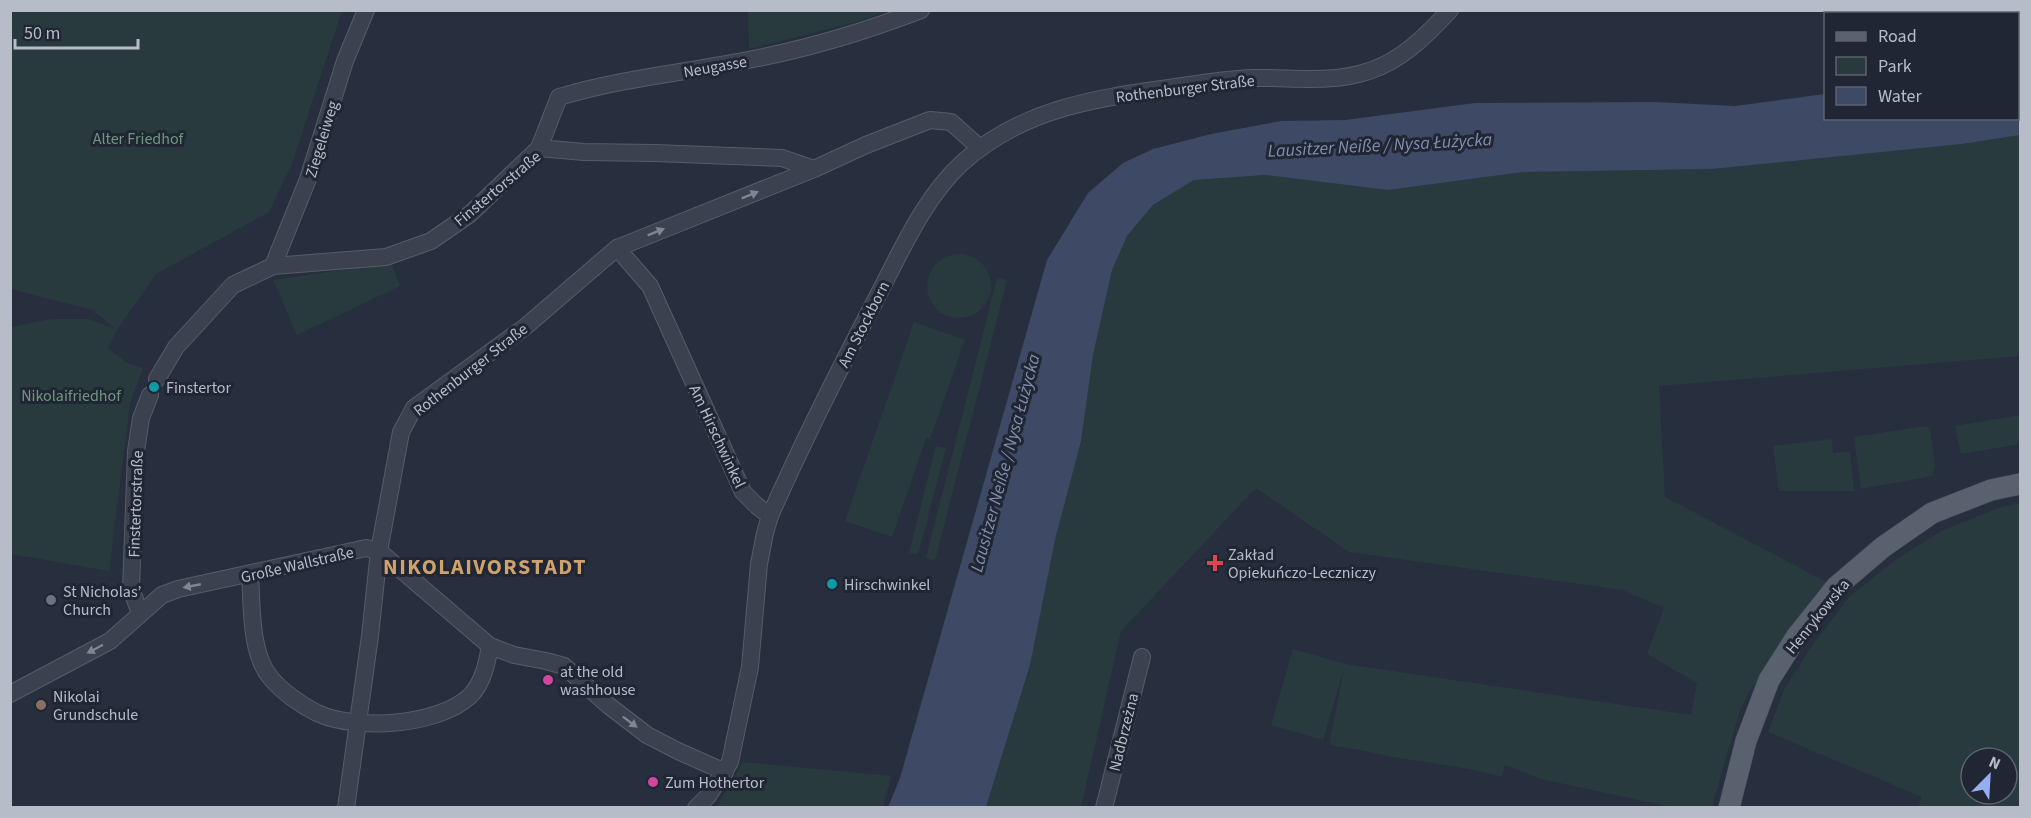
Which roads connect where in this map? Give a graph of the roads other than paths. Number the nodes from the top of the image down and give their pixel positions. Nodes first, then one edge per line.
1 (366, 10) edge
2 (921, 10) edge
3 (1450, 10) edge
4 (539, 148) junction
5 (980, 148) junction
6 (814, 169) junction
7 (617, 248) junction
8 (273, 266) junction
9 (2020, 484) edge
10 (770, 516) junction
11 (379, 551) junction
12 (250, 575) junction
13 (140, 613) junction
14 (490, 646) junction
15 (1142, 657) dead end
16 (10, 694) edge
17 (359, 723) junction
18 (725, 772) junction
19 (346, 807) edge
20 (696, 807) edge
21 (1104, 807) edge
22 (1729, 807) edge

1 - 8 street, Ziegeleiweg
2 - 4 street, Neugasse
3 - 5 street, Rothenburger Straße
4 - 6 street, Finstertorstraße
4 - 8 street, Finstertorstraße
5 - 6 street
5 - 10 street, Am Stockborn
7 -> 6 street, Rothenburger Straße
7 - 10 street, Am Hirschwinkel
7 - 11 street, Rothenburger Straße
8 - 13 street, Finstertorstraße
9 - 22 main road, Henrykowska
10 - 18 street
11 - 12 street, Große Wallstraße
11 - 14 street
11 - 17 street, Rothenburger Straße
12 -> 13 street, Große Wallstraße
12 - 17 street
13 -> 16 street, Große Wallstraße
14 - 17 street
14 -> 18 street
15 - 21 street, Nadbrzeżna
17 - 19 street, Rothenburger Straße
18 - 20 street

